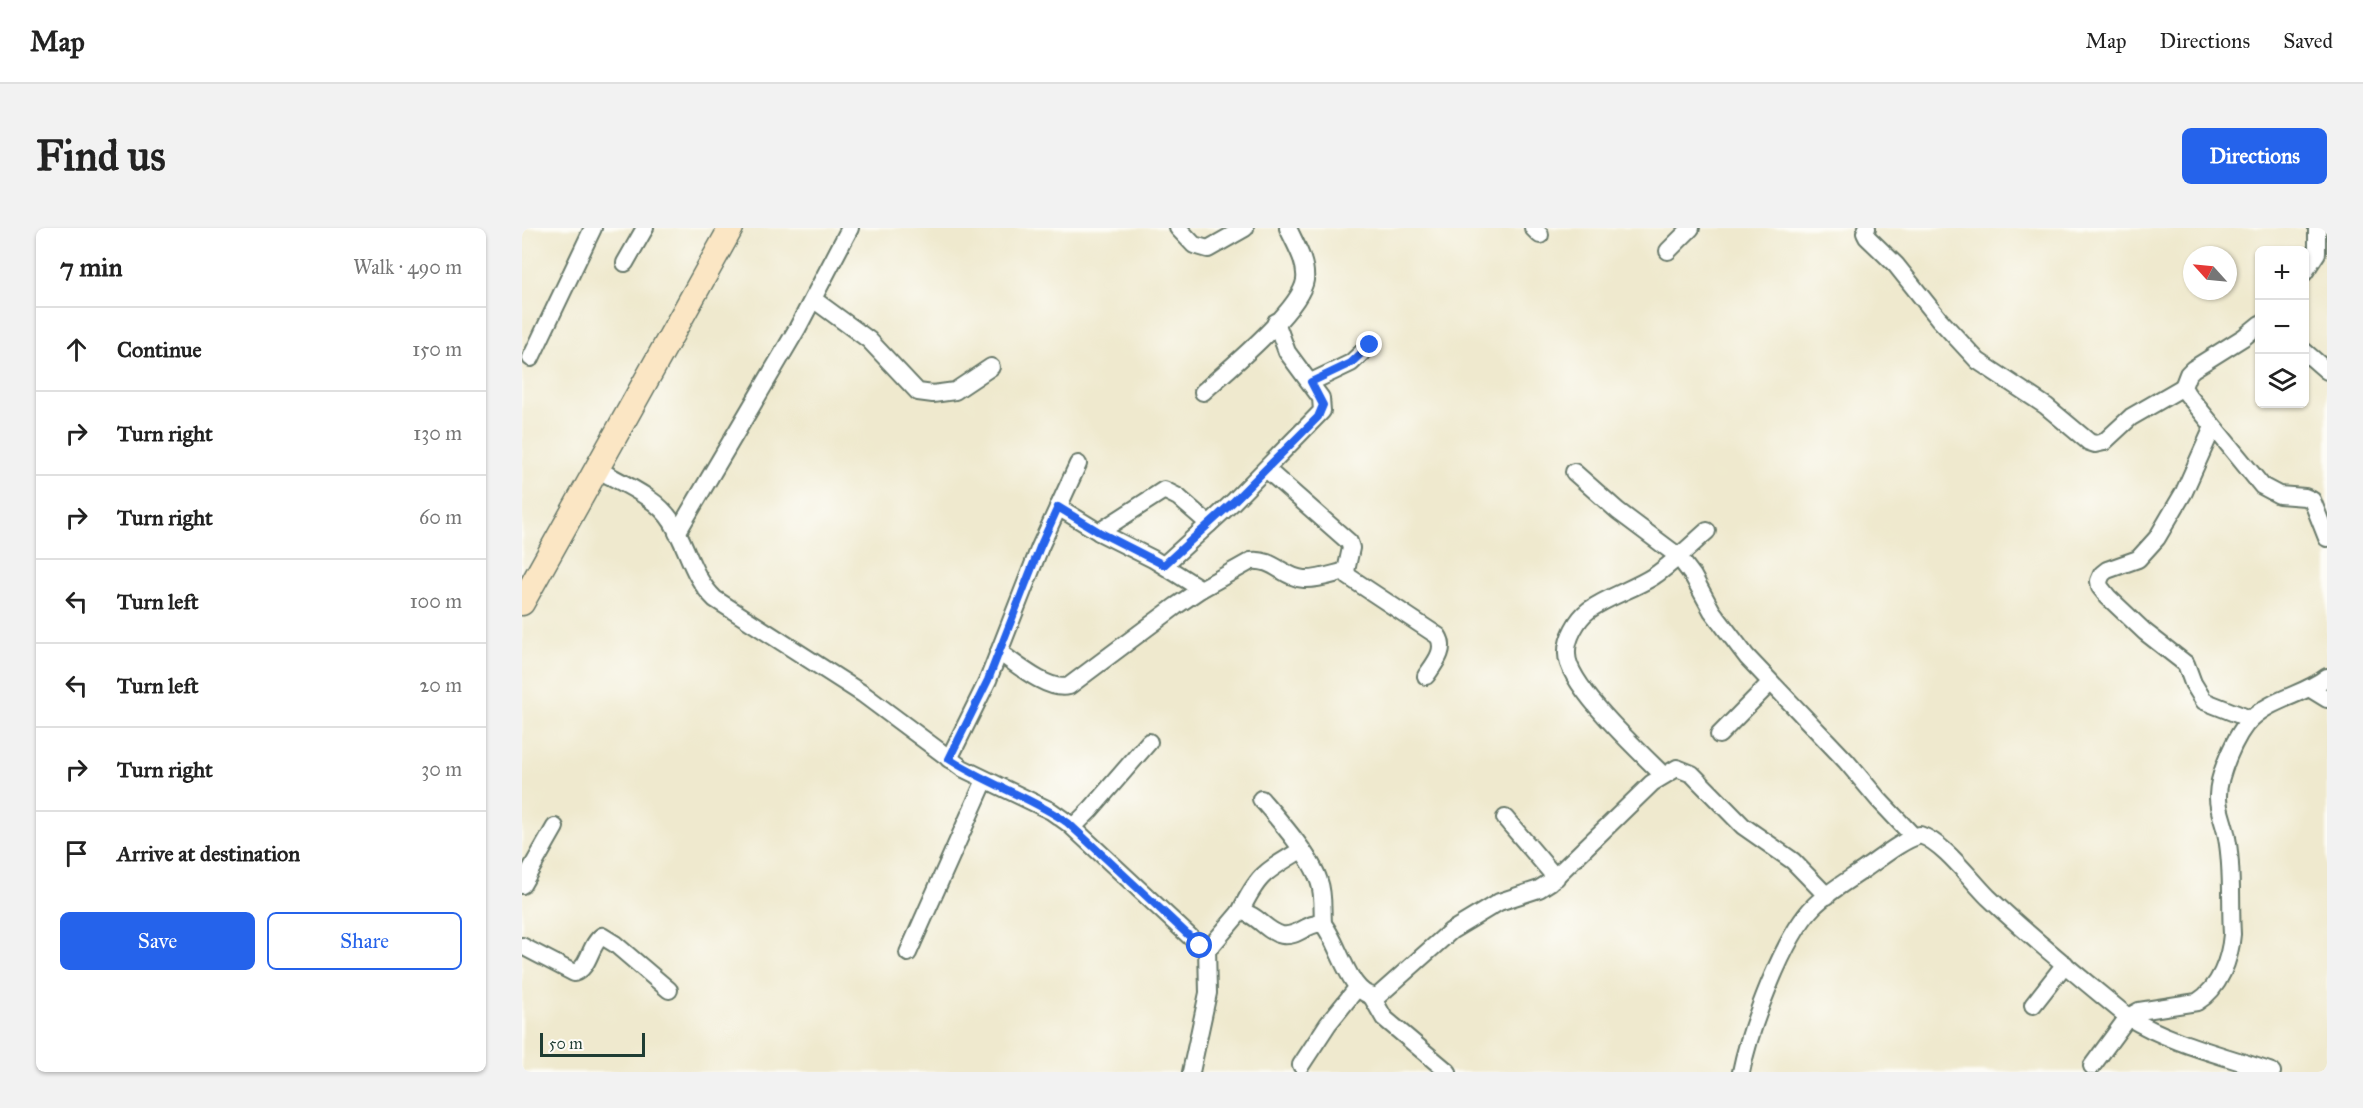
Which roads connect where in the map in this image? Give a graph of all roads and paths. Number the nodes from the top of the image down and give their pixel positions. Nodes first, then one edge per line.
1 (593, 228) edge
2 (645, 228) edge
3 (731, 228) edge
4 (850, 228) edge
5 (1178, 228) edge
6 (1245, 228) edge
7 (1288, 228) edge
8 (1691, 228) edge
9 (1867, 228) edge
10 (2317, 228) edge
11 (1668, 251) dead end
12 (625, 263) dead end
13 (2309, 265) edge
14 (813, 299) junction
15 (1276, 322) junction
16 (2255, 327) edge
17 (1370, 345) dead end
18 (2307, 354) edge
19 (531, 358) dead end
20 (991, 367) dead end
21 (2327, 371) edge
22 (1311, 382) junction
23 (2183, 387) junction
24 (1203, 392) dead end
25 (2213, 427) junction
26 (1078, 464) dead end
27 (597, 469) junction
28 (1266, 469) junction
29 (1574, 472) dead end
30 (1058, 507) junction
31 (1209, 524) junction
32 (1707, 531) dead end
33 (1099, 532) junction
34 (677, 533) junction
35 (2327, 538) edge
36 (1678, 556) junction
37 (1164, 565) junction
38 (1346, 571) junction
39 (1201, 589) junction
40 (522, 603) edge
41 (999, 652) junction
42 (1426, 676) dead end
43 (2327, 677) edge
44 (1770, 683) junction
45 (2309, 688) junction
46 (2327, 699) edge
47 (2250, 719) junction
48 (1719, 735) dead end
49 (1149, 742) dead end
50 (949, 759) junction
51 (1663, 775) junction
52 (986, 780) junction
53 (1261, 800) dead end
54 (1505, 818) dead end
55 (555, 826) dead end
56 (1073, 827) junction
57 (1914, 837) junction
58 (1301, 850) junction
59 (1556, 878) junction
60 (522, 885) edge
61 (1827, 896) junction
62 (1240, 912) junction
63 (1323, 924) junction
64 (522, 946) edge
65 (1207, 947) junction
66 (908, 953) dead end
67 (2065, 964) junction
68 (669, 990) dead end
69 (1365, 992) junction
70 (2033, 1005) dead end
71 (2128, 1017) junction
72 (1301, 1065) dead end
73 (2092, 1066) dead end
74 (1437, 1069) edge
75 (1191, 1072) edge
76 (1741, 1072) edge
77 (2272, 1072) edge

1 - 19 street
2 - 12 street
3 - 27 main road
4 - 14 street
5 - 6 street
7 - 15 street
8 - 11 street
9 - 23 street
10 - 13 street
14 - 20 street
14 - 34 street
15 - 22 street
15 - 24 street
16 - 23 street
17 - 22 street
18 - 21 street
22 - 28 street
23 - 25 street
25 - 35 street
25 - 47 street
26 - 30 street
27 - 34 street
27 - 40 main road
28 - 31 street
28 - 38 street
29 - 36 street
30 - 33 street
30 - 41 street
31 - 33 street
31 - 37 street
32 - 36 street
33 - 37 street
34 - 50 street
36 - 44 street
36 - 51 street
37 - 39 street
38 - 39 street
38 - 42 street
39 - 41 street
41 - 50 street
43 - 45 street
44 - 48 street
44 - 57 street
45 - 46 street
45 - 47 street
47 - 71 street
49 - 56 street
50 - 52 street
51 - 59 street
51 - 61 street
52 - 56 street
52 - 66 street
53 - 58 street
54 - 59 street
55 - 60 street
56 - 65 street
57 - 61 street
57 - 67 street
58 - 62 street
58 - 63 street
59 - 69 street
61 - 76 street
62 - 63 street
62 - 65 street
63 - 69 street
64 - 68 street
65 - 75 street
67 - 70 street
67 - 71 street
69 - 72 street
69 - 74 street
71 - 73 street
71 - 77 street

